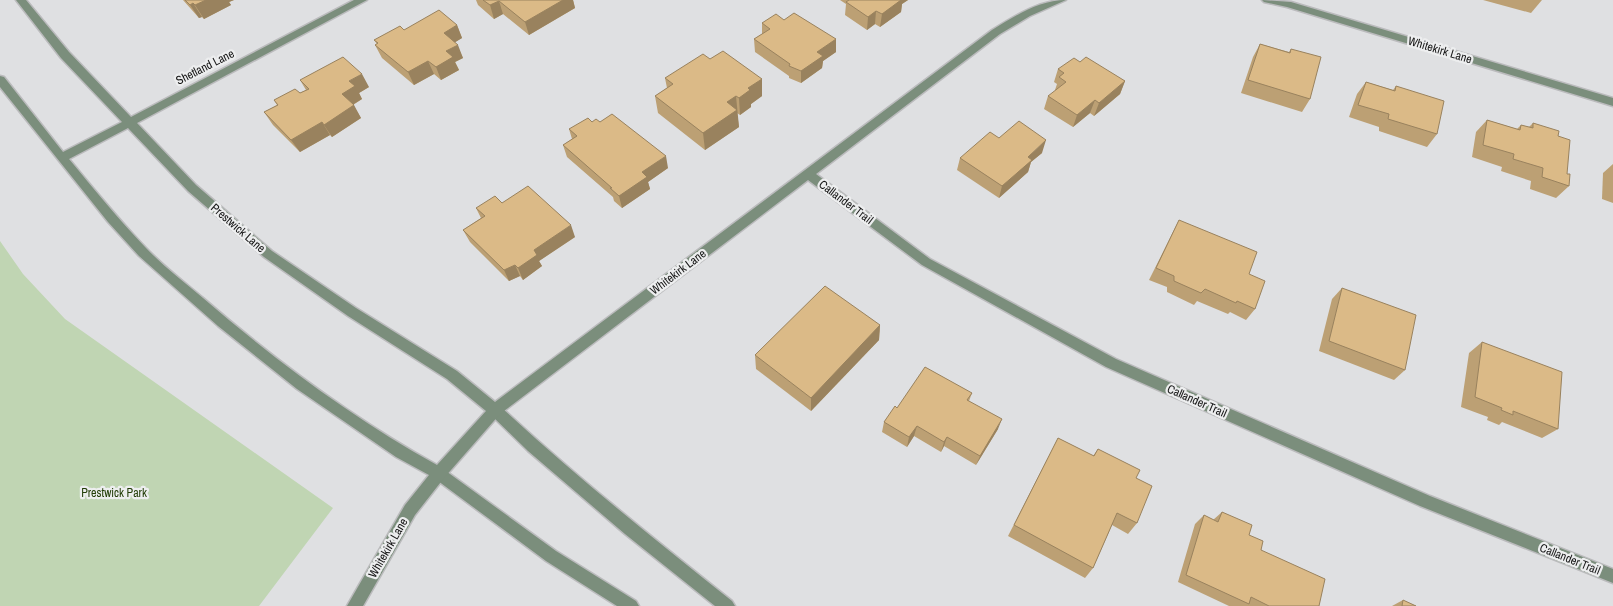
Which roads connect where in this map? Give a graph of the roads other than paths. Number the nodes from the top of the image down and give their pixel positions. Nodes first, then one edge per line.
1 (21, 0) edge
2 (362, 0) edge
3 (1061, 0) edge
4 (1267, 0) edge
5 (0, 80) edge
6 (1613, 102) edge
7 (129, 122) junction
8 (62, 158) junction
9 (809, 174) junction
10 (495, 410) junction
11 (439, 473) junction
12 (1613, 576) edge
13 (355, 606) edge
14 (631, 606) edge
15 (727, 606) edge

1 - 7 street, Prestwick Lane
2 - 7 street, Shetland Lane
3 - 9 street, Whitekirk Lane
4 - 6 street, Whitekirk Lane
5 - 8 street
7 - 8 street, Shetland Lane
7 - 10 street, Prestwick Lane
8 - 11 street
9 - 10 street, Whitekirk Lane
9 - 12 street, Callander Trail
10 - 11 street, Whitekirk Lane
10 - 15 street, Prestwick Lane
11 - 13 street, Whitekirk Lane
11 - 14 street

